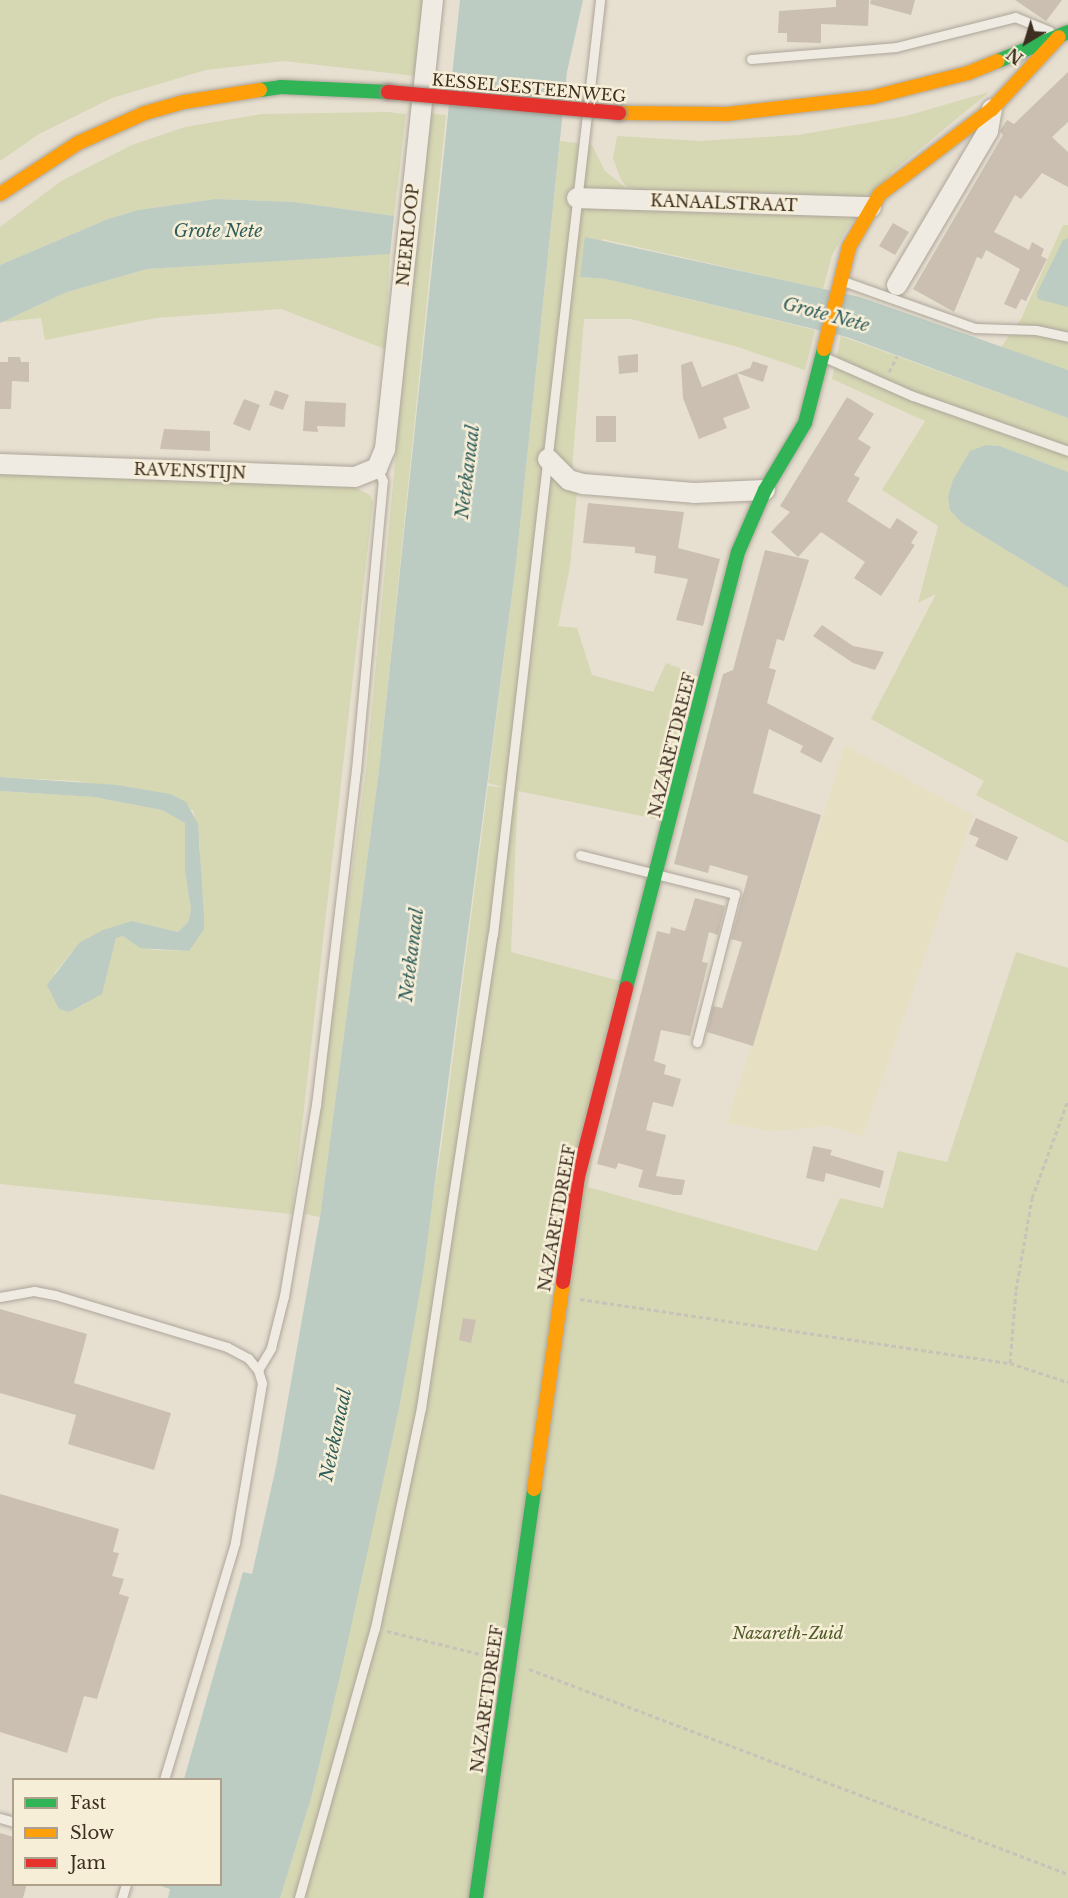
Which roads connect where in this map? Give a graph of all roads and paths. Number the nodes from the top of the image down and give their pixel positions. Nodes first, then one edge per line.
1 (433, 0) edge
2 (600, 0) edge
3 (1064, 34) edge
4 (751, 59) dead end
5 (992, 109) junction
6 (941, 146) junction
7 (969, 163) junction
8 (0, 194) edge
9 (577, 198) junction
10 (870, 207) junction
11 (838, 284) junction
12 (897, 285) dead end
13 (1068, 337) edge
14 (822, 356) junction
15 (897, 356) dead end
16 (882, 384) junction
17 (1068, 450) edge
18 (548, 459) junction
19 (0, 465) edge
20 (377, 468) junction
21 (765, 490) junction
22 (580, 855) dead end
23 (656, 874) junction
24 (697, 1042) dead end
25 (1068, 1100) edge
26 (561, 1296) junction
27 (0, 1297) edge
28 (1010, 1363) junction
29 (258, 1370) junction
30 (1068, 1382) edge
31 (375, 1628) junction
32 (508, 1661) junction
33 (164, 1778) edge
34 (1068, 1874) edge
35 (299, 1898) edge
36 (476, 1898) edge

1 - 20 street, NEERLOOP
2 - 9 lane
3 - 4 lane
3 - 5 street
3 - 8 street, KESSELSESTEENWEG, bridge
5 - 6 street
5 - 7 street
6 - 7 street
6 - 10 street
7 - 12 street
9 - 10 street, KANAALSTRAAT
9 - 18 lane
10 - 11 street
11 - 13 lane
11 - 14 street
14 - 16 lane
14 - 21 street
15 - 16 path
16 - 17 lane
18 - 21 street
18 - 31 lane
19 - 20 street, RAVENSTIJN
20 - 29 lane
21 - 23 street, NAZARETDREEF
22 - 23 lane
23 - 24 lane
23 - 26 street, NAZARETDREEF
25 - 28 path
26 - 28 path
26 - 32 street, NAZARETDREEF
27 - 29 lane
28 - 30 path
29 - 33 lane
31 - 32 path
31 - 35 lane
32 - 34 path
32 - 36 street, NAZARETDREEF

